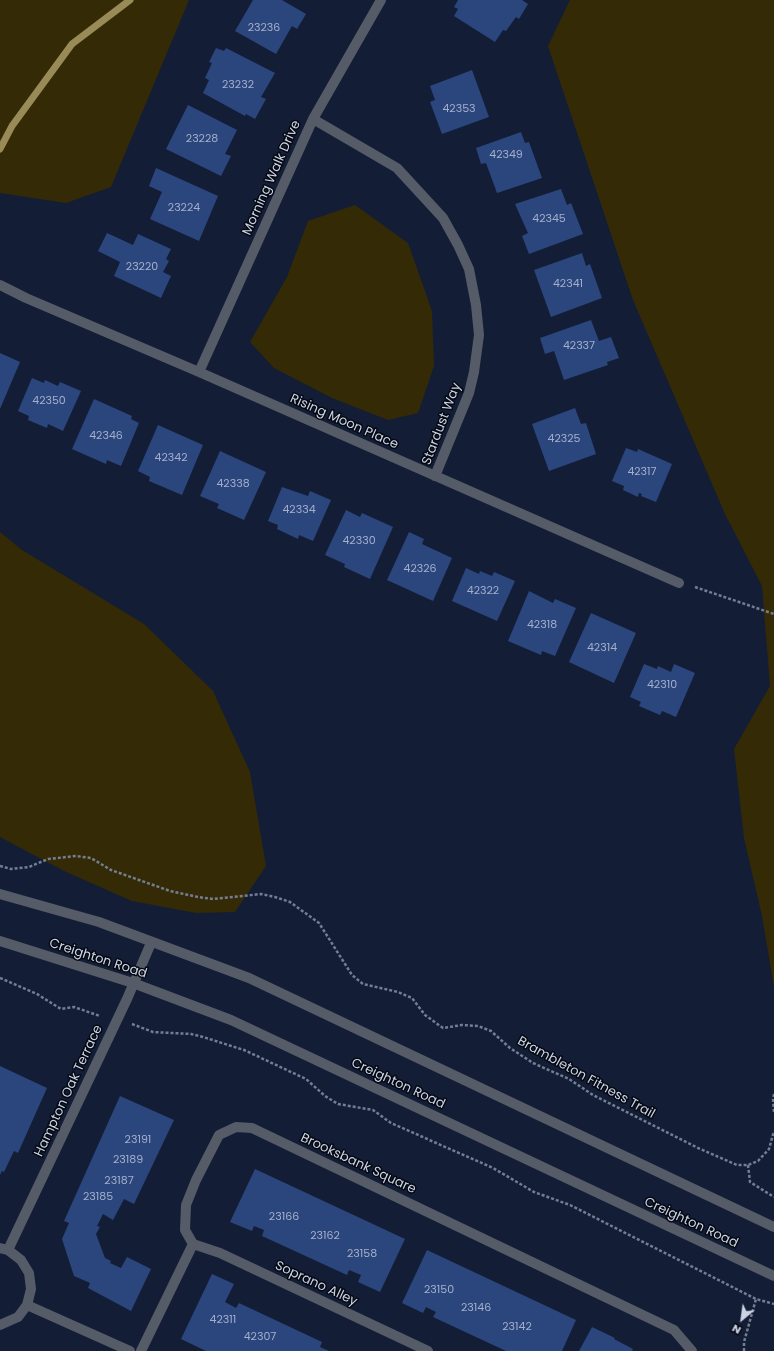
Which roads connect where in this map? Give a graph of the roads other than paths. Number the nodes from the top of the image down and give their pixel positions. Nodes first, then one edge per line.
1 (381, 0) edge
2 (313, 118) junction
3 (0, 285) edge
4 (200, 372) junction
5 (435, 476) junction
6 (678, 583) road end
7 (0, 894) edge
8 (0, 941) edge
9 (151, 943) junction
10 (134, 983) junction
11 (774, 1227) edge
12 (193, 1244) junction
13 (4, 1249) edge
14 (774, 1276) edge
15 (27, 1305) junction
16 (0, 1325) edge
17 (130, 1351) edge
18 (141, 1351) edge
19 (428, 1351) edge
20 (692, 1351) edge

1 - 2 street, Morning Walk Drive
2 - 4 street, Morning Walk Drive
2 - 5 street, Stardust Way
3 - 4 street, Rising Moon Place
4 - 5 street, Rising Moon Place
5 - 6 street, Rising Moon Place
7 - 9 street
8 - 10 street, Creighton Road
9 - 10 street, Hampton Oak Terrace
9 - 11 street
10 - 13 street, Hampton Oak Terrace
10 - 14 street, Creighton Road
12 - 18 street
12 - 19 street, Soprano Alley
12 - 20 street, Brooksbank Square
13 - 15 street
15 - 16 street
15 - 17 street

